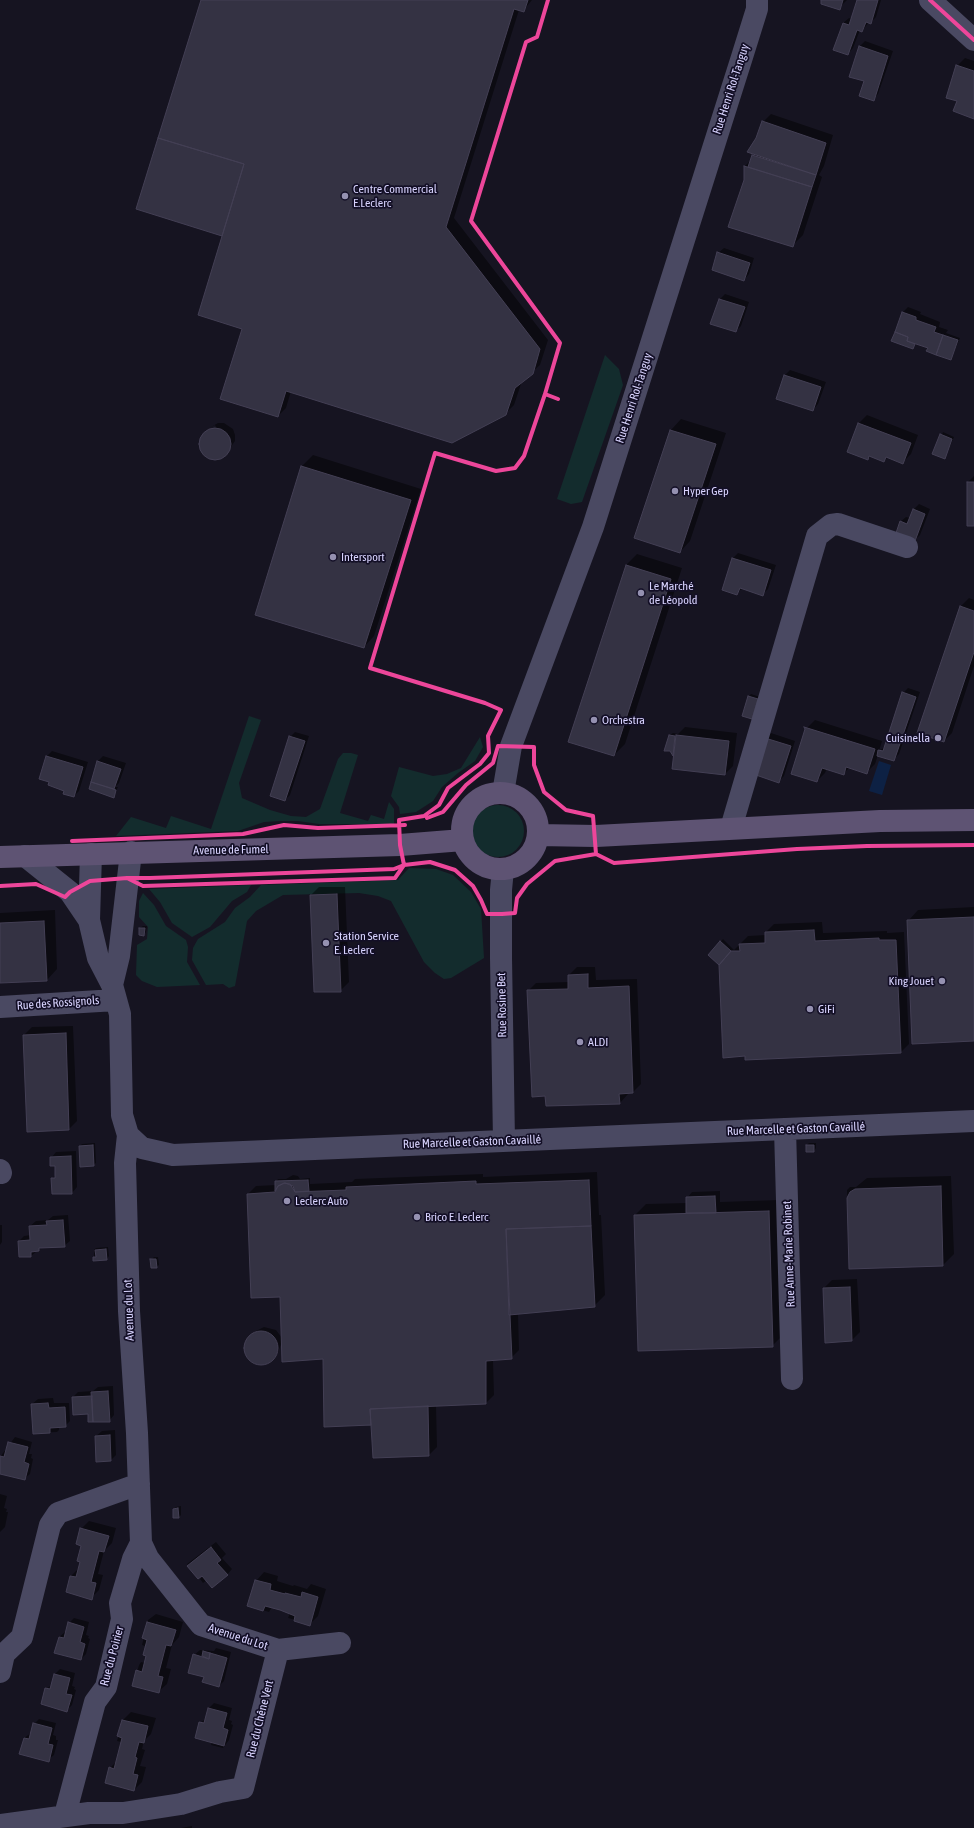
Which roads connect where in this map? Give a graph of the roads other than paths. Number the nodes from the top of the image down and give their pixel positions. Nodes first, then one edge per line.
1 (757, 0) edge
2 (930, 0) edge
3 (974, 40) edge
4 (907, 547) dead end
5 (503, 793) junction
6 (974, 820) edge
7 (731, 828) junction
8 (538, 835) junction
9 (463, 840) junction
10 (130, 852) junction
11 (92, 854) junction
12 (25, 856) junction
13 (0, 857) edge
14 (503, 869) junction
15 (89, 920) junction
16 (114, 992) junction
17 (0, 1007) edge
18 (974, 1122) edge
19 (785, 1129) junction
20 (128, 1135) junction
21 (504, 1141) junction
22 (792, 1379) dead end
23 (139, 1484) junction
24 (141, 1543) junction
25 (340, 1643) dead end
26 (278, 1650) junction
27 (0, 1672) edge
28 (65, 1815) junction
29 (0, 1825) edge

1 - 5 street, Rue Henri Rol-Tanguy
2 - 3 street
4 - 7 street
5 - 8 main road
5 - 9 main road
6 - 7 main road
7 - 8 main road
8 - 14 main road
9 - 10 main road, Avenue de Fumel
9 - 14 main road
10 - 11 main road, Avenue de Fumel
10 - 16 street
11 - 12 main road, Avenue de Fumel
11 - 15 street
12 - 13 main road, Avenue de Fumel
12 - 15 street
14 - 21 street, Rue Rosine Bet
15 - 16 street
16 - 17 street, Rue des Rossignols
16 - 20 street
18 - 19 street, Rue Marcelle et Gaston Cavaillé
19 - 21 street, Rue Marcelle et Gaston Cavaillé
19 - 22 street, Rue Anne-Marie Robinet
20 - 21 street, Rue Marcelle et Gaston Cavaillé
20 - 23 street, Avenue du Lot
23 - 24 street, Avenue du Lot
23 - 27 street
24 - 26 street, Avenue du Lot
24 - 28 street, Rue du Poirier
25 - 26 street, Avenue du Lot
26 - 28 street, Rue du Chêne Vert
28 - 29 street

